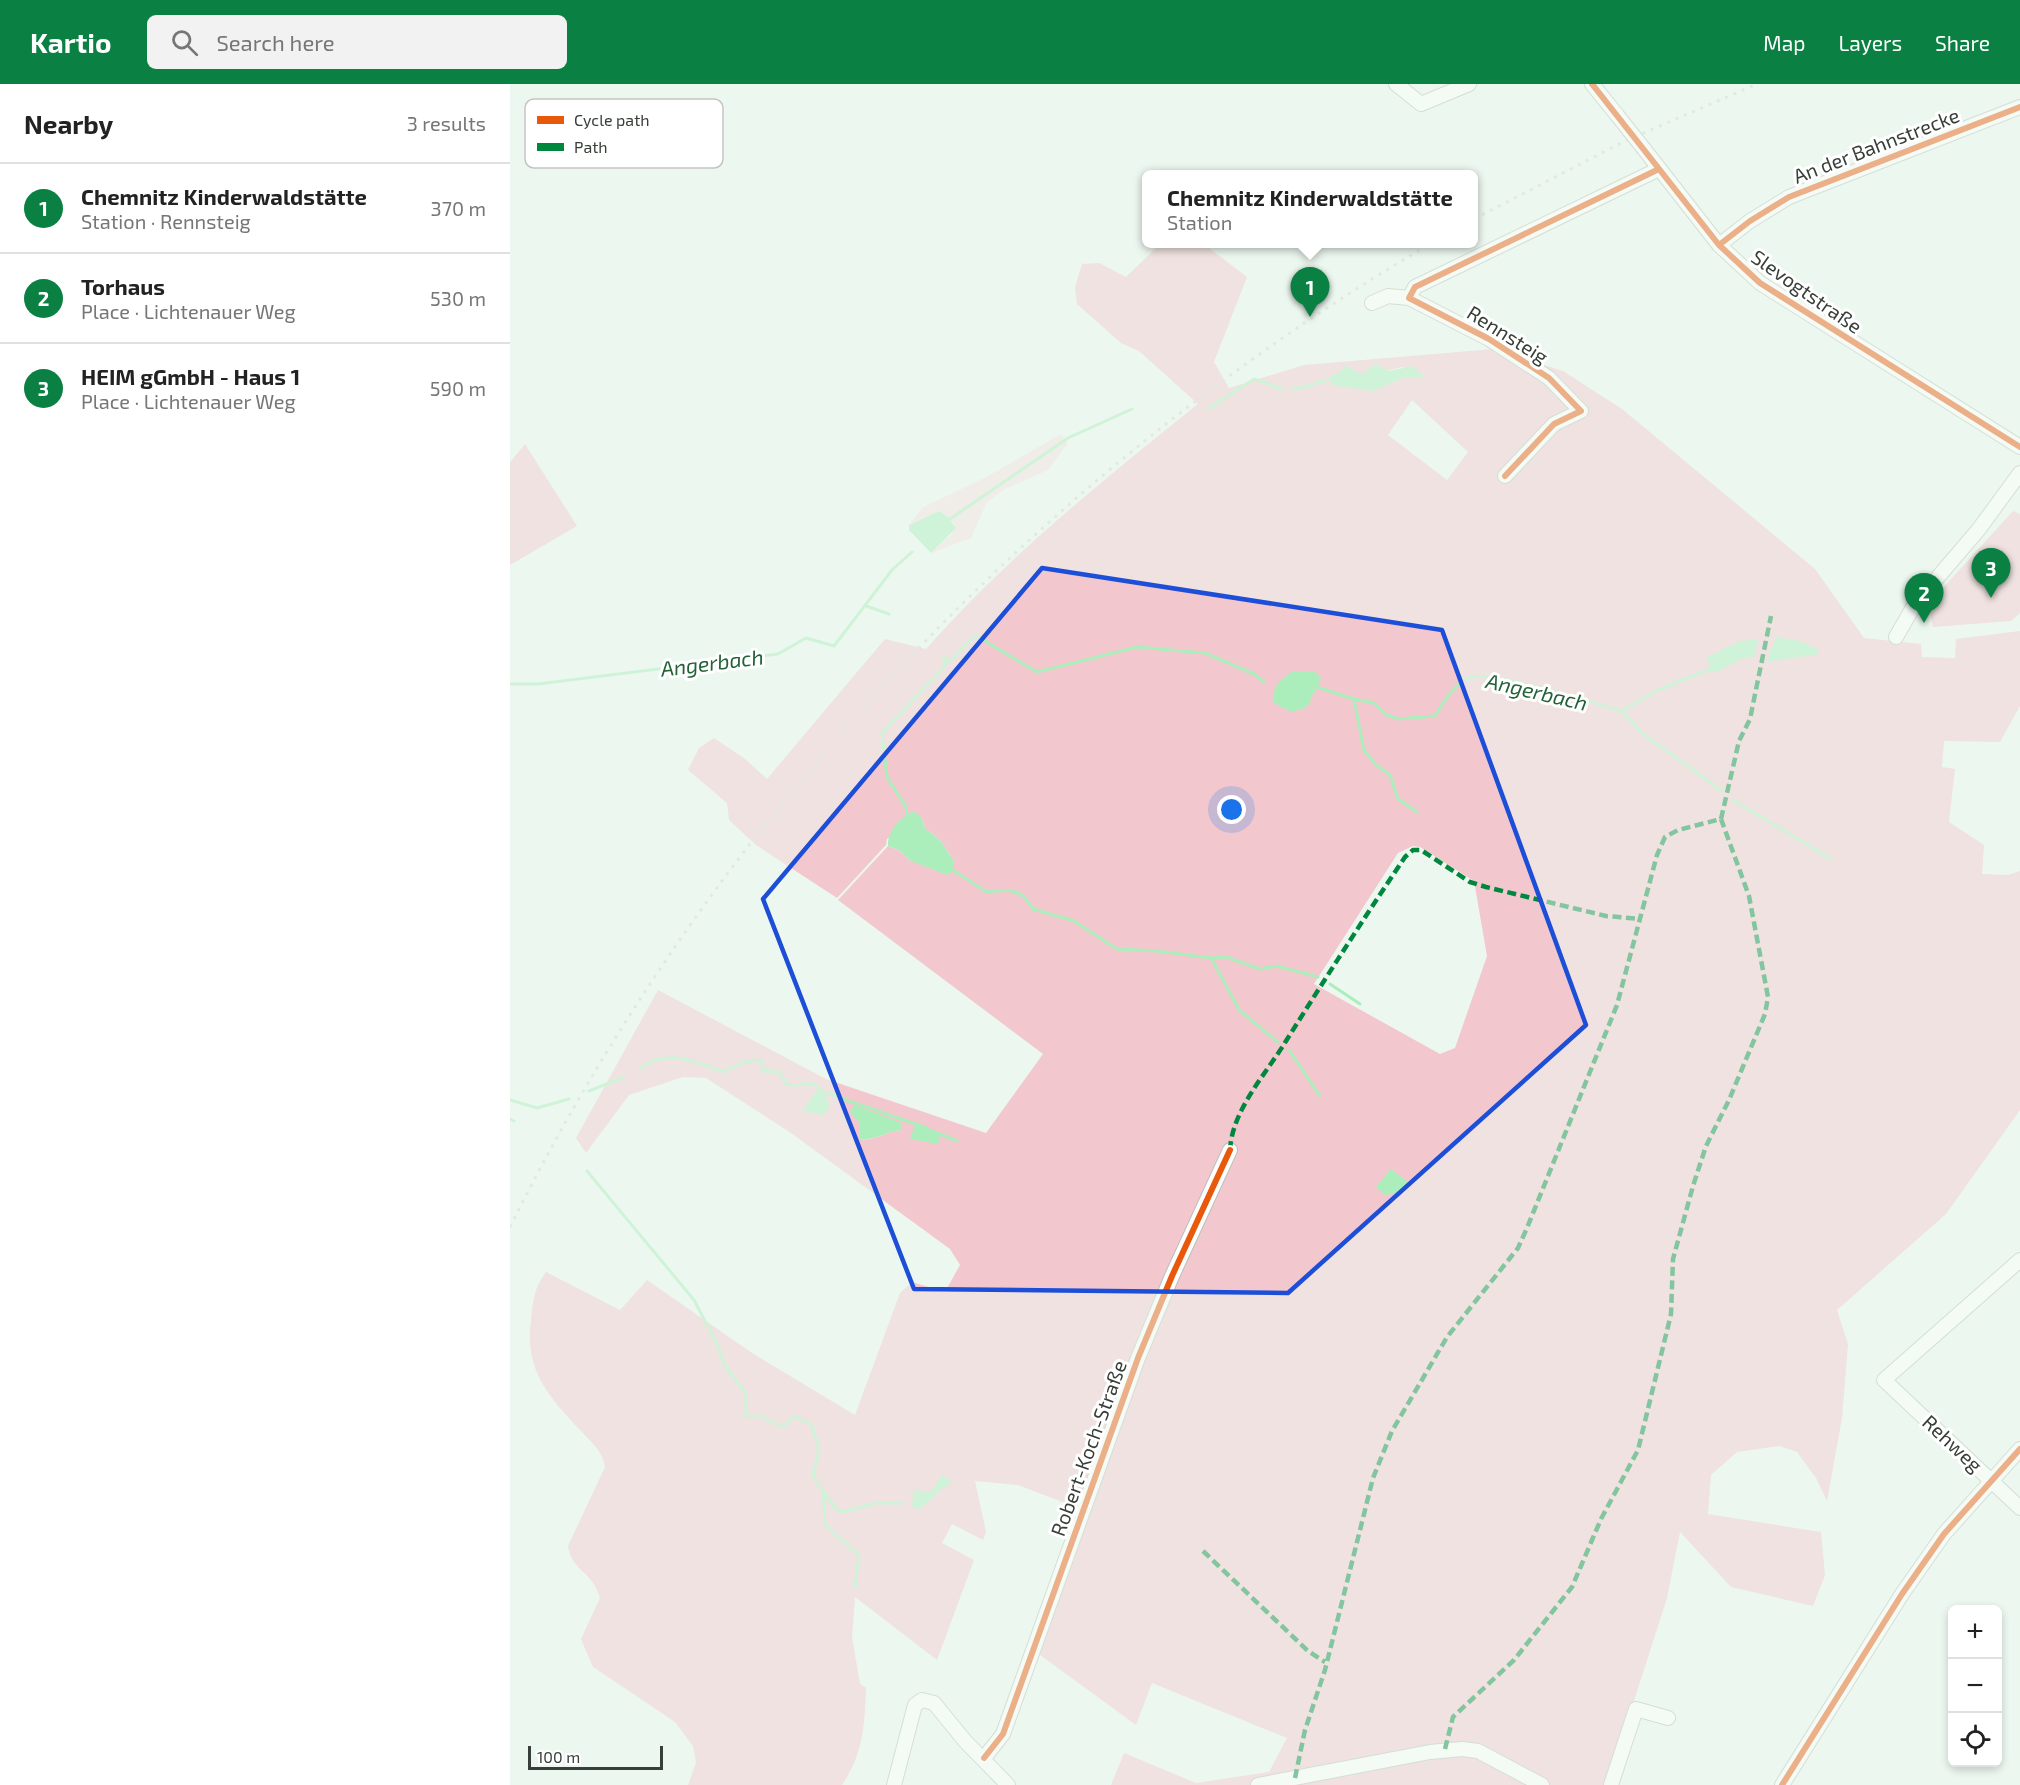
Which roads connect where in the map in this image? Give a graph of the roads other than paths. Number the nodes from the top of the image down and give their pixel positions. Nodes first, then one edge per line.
1 (1396, 84) edge
2 (1468, 84) edge
3 (1592, 84) edge
4 (2020, 107) edge
5 (1659, 169) junction
6 (1719, 245) junction
7 (1409, 298) junction
8 (1372, 303) dead end
9 (2020, 447) edge
10 (2020, 473) edge
11 (1505, 476) dead end
12 (1896, 637) dead end
13 (1230, 1150) dead end
14 (2020, 1260) edge
15 (2020, 1449) edge
16 (1991, 1479) junction
17 (2020, 1508) edge
18 (1668, 1718) dead end
19 (984, 1758) junction
20 (894, 1785) edge
21 (1008, 1785) edge
22 (1258, 1785) edge
23 (1542, 1785) edge
24 (1611, 1785) edge
25 (1782, 1785) edge

1 - 2 street
3 - 5 street, Slevogtstraße, bridge
4 - 6 street, An der Bahnstrecke
5 - 6 street, Slevogtstraße
5 - 7 street
6 - 9 street, Slevogtstraße
7 - 8 street
7 - 11 street, Rennsteig
10 - 12 street
13 - 19 street, Robert-Koch-Straße
14 - 16 street, Rehweg
15 - 16 street
16 - 17 street, Rehweg
16 - 25 street
18 - 24 street
19 - 20 street
19 - 21 street
22 - 23 street

